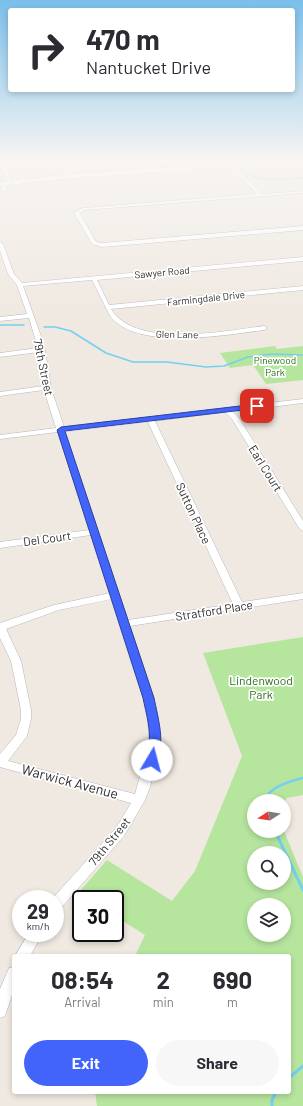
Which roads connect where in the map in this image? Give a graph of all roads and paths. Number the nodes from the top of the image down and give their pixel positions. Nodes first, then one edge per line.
1 (81, 211) edge
2 (303, 228) edge
3 (0, 244) edge
4 (303, 259) edge
5 (94, 279) junction
6 (20, 285) junction
7 (303, 288) edge
8 (108, 307) junction
9 (31, 316) junction
10 (0, 318) edge
11 (264, 328) dead end
12 (42, 350) junction
13 (0, 355) edge
14 (47, 388) junction
15 (0, 394) edge
16 (303, 401) edge
17 (227, 410) junction
18 (150, 419) junction
19 (61, 430) junction
20 (0, 437) edge
21 (303, 528) edge
22 (95, 532) junction
23 (0, 545) edge
24 (116, 595) junction
25 (303, 596) edge
26 (239, 606) junction
27 (125, 624) junction
28 (0, 627) edge
29 (0, 762) edge
30 (139, 800) junction
31 (64, 894) edge
32 (31, 942) edge
33 (23, 954) edge
34 (12, 977) edge
35 (2, 996) edge
36 (0, 1011) edge

1 - 2 street
3 - 6 street, 79th Street
4 - 5 street, Sawyer Road
5 - 6 street, Sawyer Road
5 - 8 street, Glen Lane
6 - 9 street, 79th Street
7 - 8 street, Farmingdale Drive
8 - 11 street, Glen Lane
9 - 10 street
9 - 12 street, 79th Street
12 - 13 street
12 - 14 street, 79th Street
14 - 15 street
14 - 19 street, 79th Street
16 - 17 street
17 - 18 street
17 - 21 street, Earl Court
18 - 19 street
18 - 26 street, Sutton Place
19 - 20 street
19 - 22 street, 79th Street
22 - 23 street, Del Court
22 - 24 street, 79th Street
24 - 27 street, 79th Street
24 - 28 street
25 - 26 street, Stratford Place
26 - 27 street, Stratford Place
27 - 30 street, 79th Street
28 - 29 street
29 - 30 street, Warwick Avenue
30 - 31 street, 79th Street
32 - 33 street
34 - 35 street
35 - 36 street

